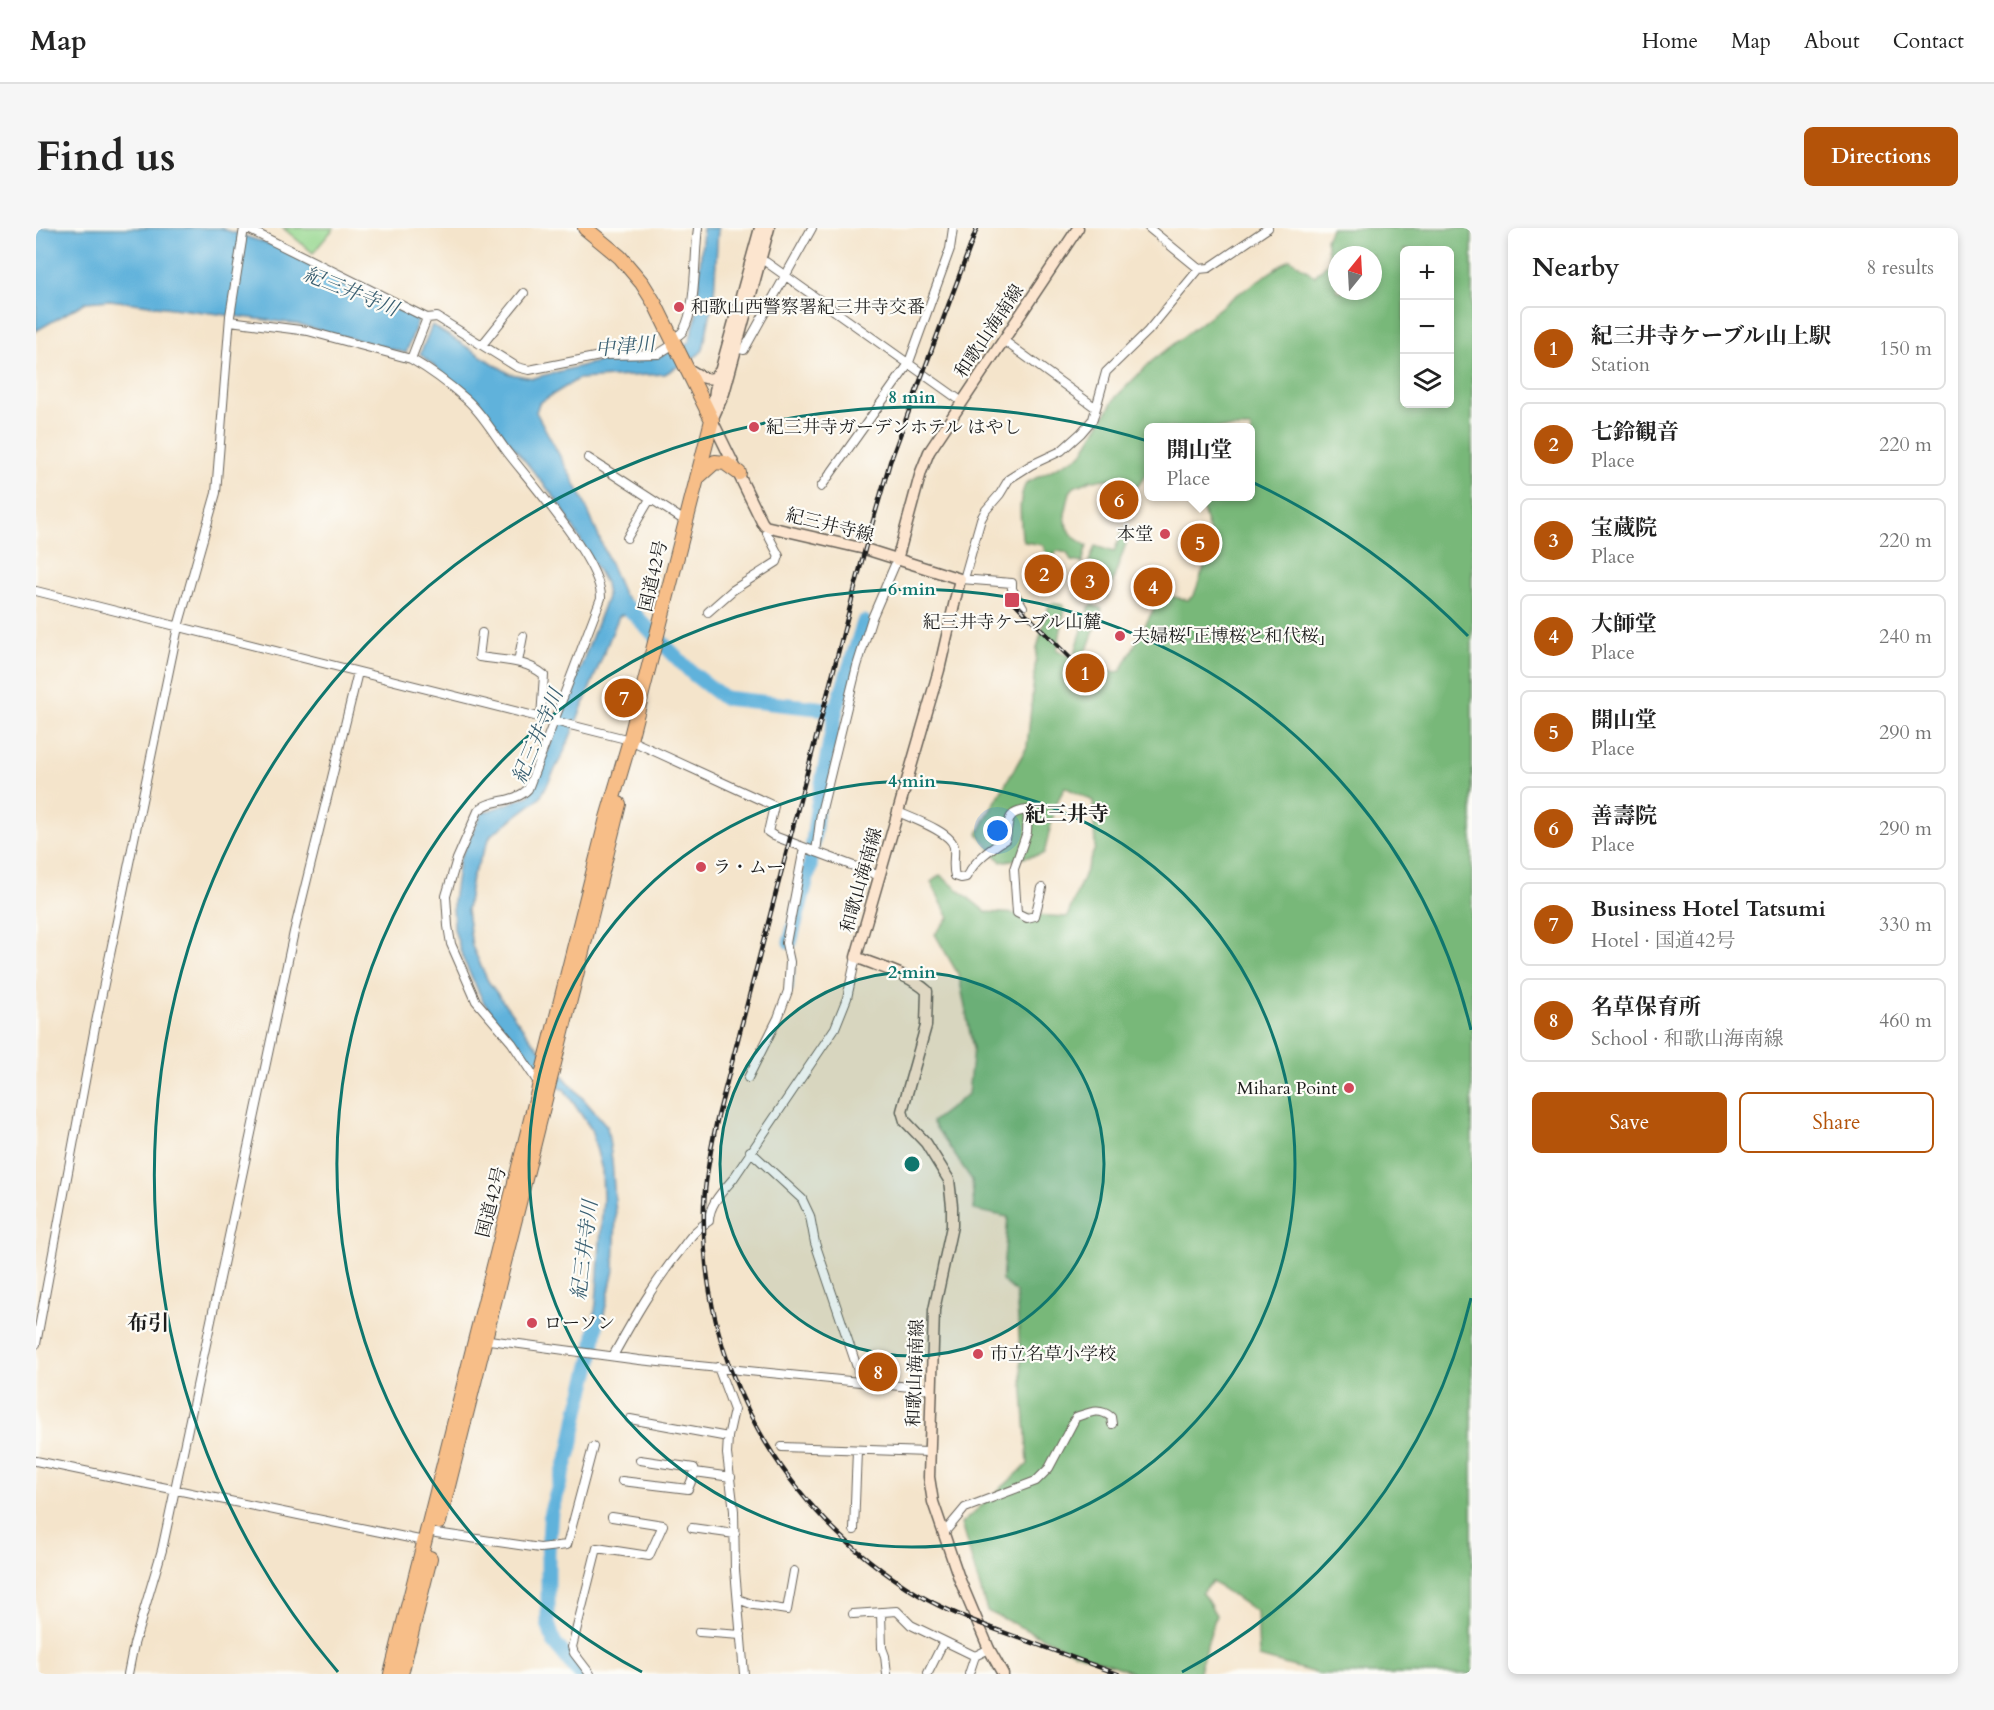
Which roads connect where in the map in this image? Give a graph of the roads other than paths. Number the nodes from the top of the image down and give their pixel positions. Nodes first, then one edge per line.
1 (585, 228) edge
2 (698, 228) edge
3 (760, 228) edge
4 (769, 228) edge
5 (812, 228) edge
6 (953, 228) edge
7 (1078, 228) edge
8 (1149, 228) edge
9 (1268, 228) edge
10 (244, 229) edge
11 (756, 259) junction
12 (1199, 269) junction
13 (785, 276) junction
14 (524, 293) dead end
15 (230, 318) junction
16 (427, 320) junction
17 (1003, 340) junction
18 (674, 344) junction
19 (482, 345) junction
20 (736, 348) junction
21 (412, 356) junction
22 (723, 363) junction
23 (908, 365) junction
24 (685, 367) junction
25 (961, 401) junction
26 (1096, 408) junction
27 (712, 420) junction
28 (588, 458) dead end
29 (739, 473) junction
30 (695, 480) junction
31 (821, 487) dead end
32 (650, 499) junction
33 (685, 521) junction
34 (770, 528) junction
35 (627, 538) dead end
36 (897, 560) junction
37 (962, 579) junction
38 (36, 591) edge
39 (1023, 607) dead end
40 (708, 612) dead end
41 (178, 627) junction
42 (482, 633) dead end
43 (523, 636) dead end
44 (518, 662) junction
45 (358, 672) junction
46 (540, 717) junction
47 (556, 721) junction
48 (630, 740) junction
49 (898, 812) junction
50 (804, 848) junction
51 (816, 852) junction
52 (880, 876) junction
53 (1042, 888) dead end
54 (856, 957) junction
55 (748, 1078) dead end
56 (544, 1086) junction
57 (750, 1151) junction
58 (481, 1339) junction
59 (36, 1344) edge
60 (614, 1356) junction
61 (718, 1368) junction
62 (862, 1382) junction
63 (930, 1389) junction
64 (630, 1419) dead end
65 (1112, 1424) dead end
66 (728, 1437) junction
67 (593, 1447) dead end
68 (782, 1447) dead end
69 (857, 1450) junction
70 (928, 1452) junction
71 (640, 1460) dead end
72 (36, 1461) edge
73 (695, 1472) junction
74 (731, 1477) junction
75 (622, 1481) dead end
76 (174, 1489) junction
77 (612, 1517) dead end
78 (692, 1528) dead end
79 (854, 1530) dead end
80 (944, 1533) junction
81 (735, 1534) junction
82 (430, 1537) junction
83 (794, 1571) dead end
84 (738, 1599) junction
85 (881, 1613) junction
86 (853, 1614) dead end
87 (699, 1632) dead end
88 (741, 1635) junction
89 (944, 1641) junction
90 (989, 1649) junction
91 (975, 1656) junction
92 (928, 1673) edge
93 (128, 1674) edge
94 (391, 1674) edge
95 (401, 1674) edge
96 (590, 1674) edge
97 (744, 1674) edge
98 (887, 1674) edge
99 (969, 1674) edge
100 (1003, 1674) edge

1 - 18 highway
2 - 18 street
3 - 11 main road
4 - 11 main road
5 - 13 street
6 - 23 street
7 - 17 main road, 和歌山海南線
8 - 12 street
9 - 12 street
10 - 15 street
10 - 16 street
11 - 13 street
11 - 20 main road
11 - 22 main road
12 - 26 street
13 - 20 street
13 - 23 street
14 - 19 street
15 - 21 street
15 - 41 street
16 - 19 street
16 - 21 street
17 - 25 main road, 和歌山海南線
17 - 26 street
18 - 19 street
18 - 24 highway
20 - 27 main road
21 - 47 street
22 - 24 main road
22 - 27 main road
23 - 25 street
23 - 31 street
24 - 27 highway
25 - 36 main road, 和歌山海南線
26 - 37 street
27 - 29 main road, 紀三井寺線
27 - 30 highway, 国道42号
28 - 32 street
29 - 30 highway
29 - 34 main road, 紀三井寺線
30 - 33 highway, 国道42号
32 - 33 street
32 - 35 street
33 - 48 highway, 国道42号
34 - 36 main road, 紀三井寺線
34 - 40 street
36 - 37 main road
36 - 51 street
37 - 39 street
37 - 49 main road, 和歌山海南線
38 - 41 street
41 - 45 street
41 - 59 street
42 - 44 street
43 - 44 street
44 - 46 street
45 - 46 street
45 - 76 street
46 - 47 street
47 - 48 street
47 - 56 street
48 - 50 street
48 - 56 highway, 国道42号
49 - 52 main road, 和歌山海南線
49 - 53 street
50 - 51 street
50 - 55 street
51 - 52 street
52 - 54 main road, 和歌山海南線
54 - 57 street
54 - 63 main road, 和歌山海南線
56 - 58 highway, 国道42号
57 - 60 street
57 - 62 street
58 - 60 street
58 - 82 highway, 国道42号
60 - 61 street
61 - 62 street
61 - 66 street
62 - 63 street
63 - 70 main road, 和歌山海南線
64 - 66 street
65 - 80 street
66 - 74 street
67 - 82 street
68 - 69 street
69 - 70 street
69 - 79 street
70 - 80 main road, 和歌山海南線
71 - 73 street
72 - 76 street
73 - 74 street
73 - 75 street
74 - 81 street
76 - 82 street
76 - 93 street
77 - 96 street
78 - 81 street
80 - 90 main road, 和歌山海南線
81 - 84 street
82 - 94 highway, 国道42号
82 - 95 highway, 国道42号
83 - 84 street
84 - 88 street
85 - 86 street
85 - 89 street
85 - 98 street
87 - 88 street
88 - 97 street
89 - 91 street
89 - 92 street
90 - 91 street
90 - 100 main road, 和歌山海南線
91 - 99 street

